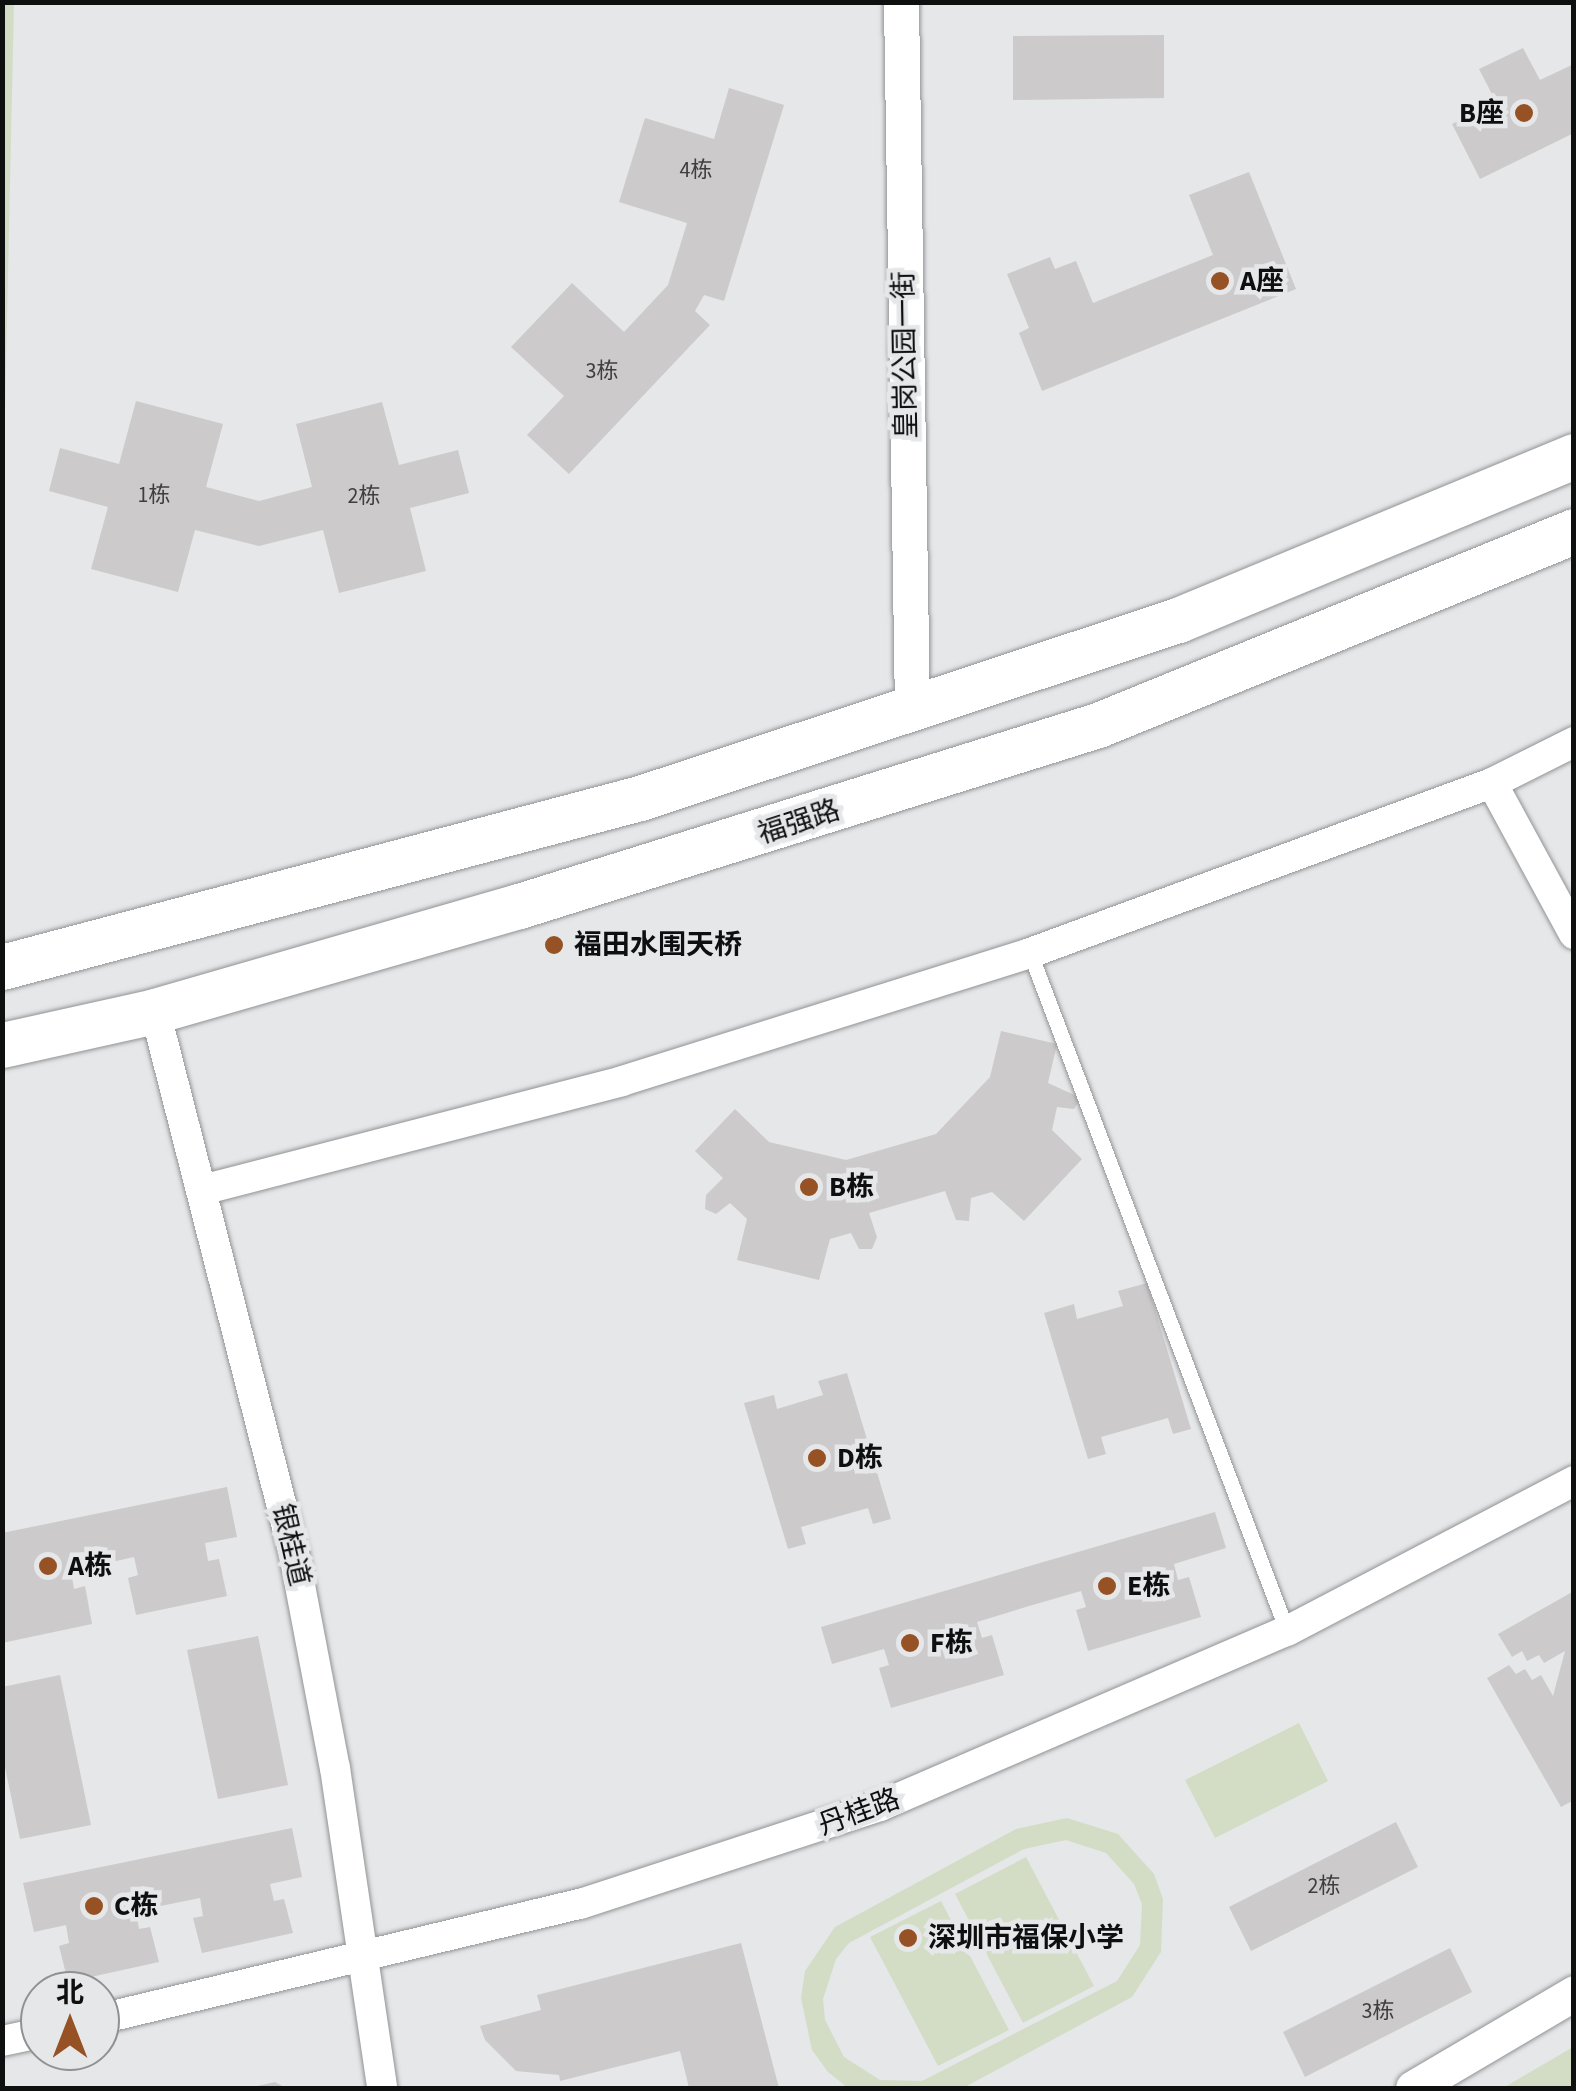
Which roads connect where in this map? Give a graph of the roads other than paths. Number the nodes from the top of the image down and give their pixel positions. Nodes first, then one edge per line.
1 (901, 2) edge
2 (1574, 456) edge
3 (1574, 531) edge
4 (912, 708) junction
5 (1574, 742) edge
6 (1492, 783) junction
7 (1574, 934) edge
8 (1030, 952) junction
9 (2, 967) edge
10 (154, 1011) junction
11 (2, 1045) edge
12 (202, 1190) junction
13 (1574, 1481) edge
14 (1287, 1631) junction
15 (362, 1959) junction
16 (1574, 1993) edge
17 (120, 2014) edge
18 (382, 2088) edge
19 (1413, 2088) edge

1 - 4 street, 皇岗公园一街
2 - 4 main road
3 - 10 main road, 福强路
4 - 9 main road
5 - 6 street
6 - 7 street
6 - 8 street
8 - 12 street
8 - 14 lane
10 - 11 main road, 福强路
10 - 12 street, 银桂道
12 - 15 street, 银桂道
13 - 14 street, 丹桂路
14 - 15 street, 丹桂路
15 - 17 street, 丹桂路
15 - 18 street, 银桂道
16 - 19 street

